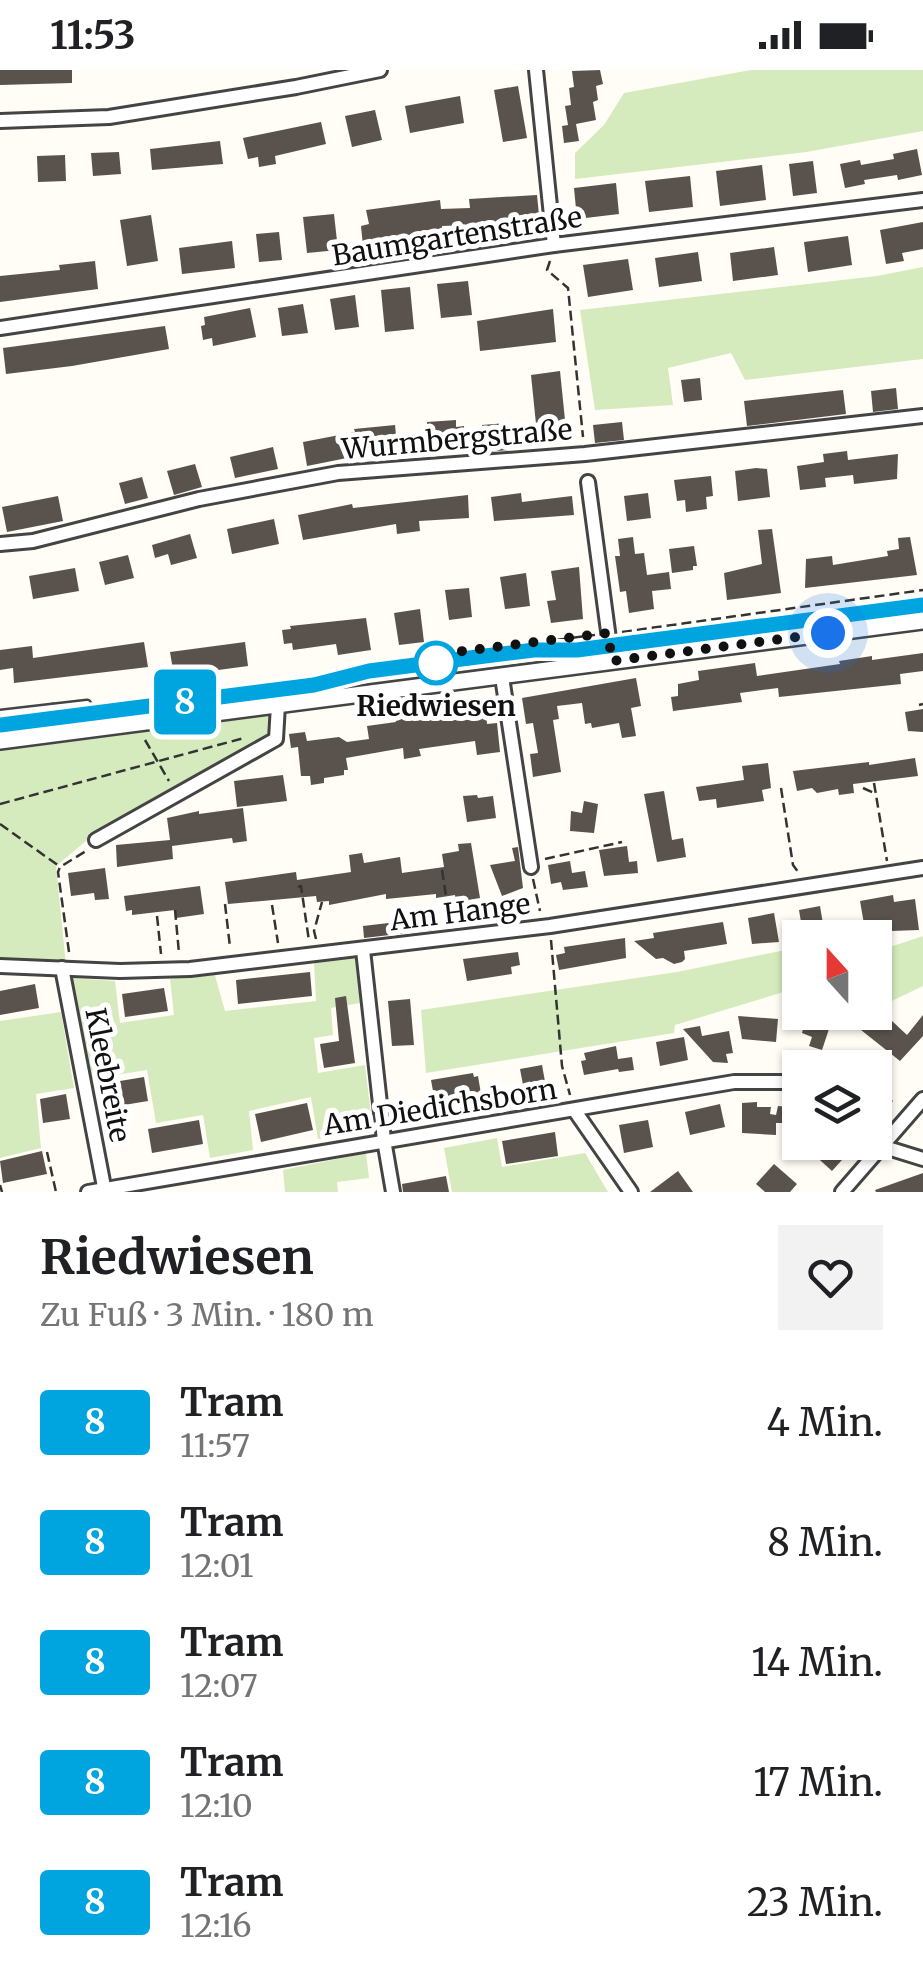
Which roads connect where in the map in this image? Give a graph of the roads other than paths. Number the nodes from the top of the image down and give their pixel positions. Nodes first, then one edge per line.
1 (380, 70) edge
2 (536, 70) edge
3 (0, 121) edge
4 (923, 200) edge
5 (554, 245) junction
6 (0, 328) edge
7 (923, 416) edge
8 (588, 482) dead end
9 (0, 544) edge
10 (923, 621) edge
11 (612, 661) junction
12 (502, 677) junction
13 (87, 704) dead end
14 (278, 706) junction
15 (54, 708) junction
16 (0, 714) edge
17 (57, 734) junction
18 (0, 741) edge
19 (96, 840) road end
20 (923, 868) edge
21 (531, 870) road end
22 (363, 950) junction
23 (0, 966) edge
24 (66, 968) junction
25 (782, 1082) edge
26 (923, 1099) edge
27 (575, 1111) junction
28 (892, 1131) edge
29 (384, 1140) junction
30 (892, 1149) edge
31 (923, 1158) edge
32 (867, 1160) edge
33 (105, 1190) edge
34 (88, 1192) edge
35 (393, 1192) edge
36 (631, 1192) edge
37 (842, 1192) edge

1 - 3 street
2 - 5 street
4 - 5 street, Baumgartenstraße
5 - 6 street, Baumgartenstraße
7 - 9 street, Wurmbergstraße
8 - 11 street
10 - 11 street
11 - 12 street
12 - 14 street
12 - 21 street
13 - 15 lane
14 - 17 street
14 - 19 street
15 - 16 lane
15 - 17 lane
17 - 18 street
20 - 22 street, Am Hange
22 - 24 street, Am Hange
22 - 29 street
23 - 24 street, Am Hange
24 - 33 street, Kleebreite
25 - 27 street, Am Diedichsborn
26 - 28 street
27 - 29 street, Am Diedichsborn
27 - 36 street
29 - 33 street, Am Diedichsborn
29 - 35 street
30 - 31 street
32 - 37 street
33 - 34 street, Am Diedichsborn

